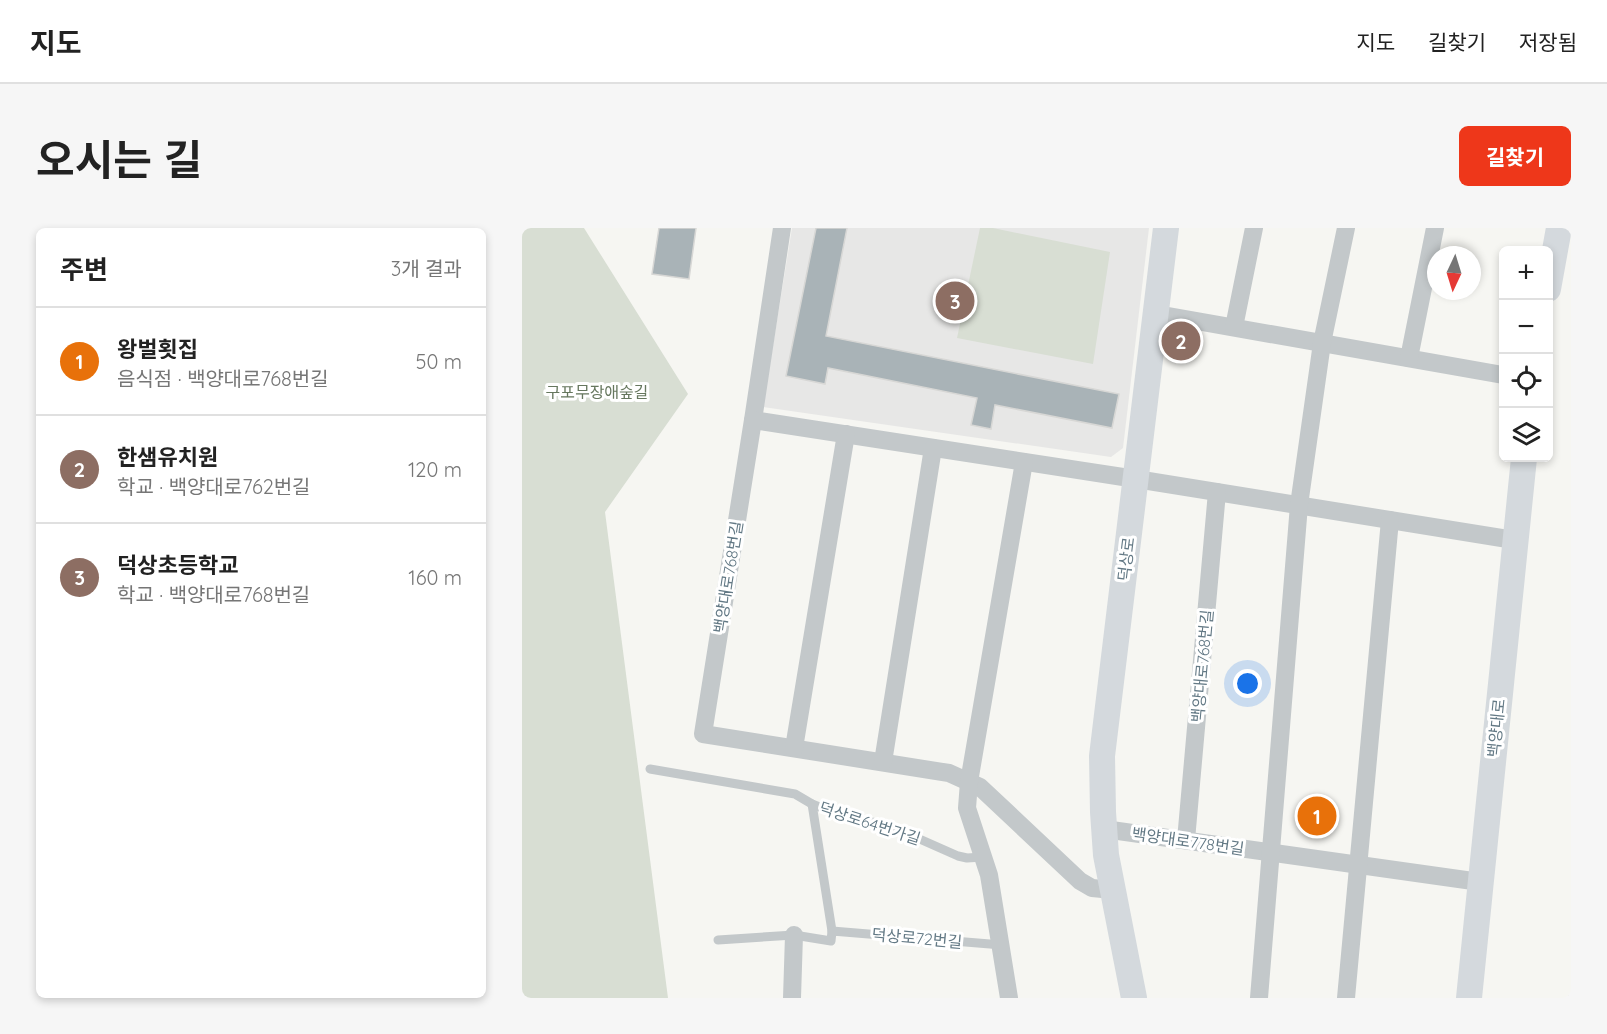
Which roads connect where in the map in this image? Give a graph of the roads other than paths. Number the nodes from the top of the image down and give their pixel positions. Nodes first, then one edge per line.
1 (782, 228) edge
2 (1166, 228) edge
3 (1254, 228) edge
4 (1346, 228) edge
5 (1435, 228) edge
6 (1559, 228) edge
7 (1553, 261) edge
8 (1156, 314) junction
9 (1233, 327) junction
10 (1322, 343) junction
11 (1408, 358) junction
12 (1499, 374) edge
13 (753, 420) junction
14 (846, 434) junction
15 (933, 447) junction
16 (1024, 462) junction
17 (1524, 462) edge
18 (1136, 479) junction
19 (1217, 492) junction
20 (1299, 505) junction
21 (1390, 520) junction
22 (1514, 540) junction
23 (794, 748) junction
24 (883, 762) junction
25 (650, 769) dead end
26 (969, 782) junction
27 (812, 804) junction
28 (1104, 829) junction
29 (1186, 840) junction
30 (1271, 852) junction
31 (983, 857) junction
32 (1357, 865) junction
33 (1480, 882) junction
34 (1113, 890) junction
35 (832, 931) junction
36 (794, 935) junction
37 (718, 940) dead end
38 (1002, 945) junction
39 (792, 998) edge
40 (1009, 998) edge
41 (1134, 998) edge
42 (1259, 998) edge
43 (1346, 998) edge
44 (1469, 998) edge

1 - 13 street, 백양대로768번길
2 - 8 main road, 덕상로
3 - 9 street
4 - 10 street
5 - 11 street
6 - 7 main road
8 - 9 street
8 - 18 main road, 덕상로
9 - 10 street
10 - 11 street
10 - 20 street
11 - 12 street
13 - 14 street
13 - 23 street, 백양대로768번길
14 - 15 street
14 - 23 street
15 - 16 street
15 - 24 street
16 - 18 street
16 - 26 street
17 - 22 main road, 백양대로
18 - 19 street
18 - 28 main road, 덕상로
19 - 20 street
19 - 29 street, 백양대로768번길
20 - 21 street
20 - 30 street
21 - 22 street
21 - 32 street
22 - 33 main road, 백양대로
23 - 24 street
24 - 26 street
25 - 27 lane, 덕상로64번가길
26 - 31 street
26 - 34 street
27 - 31 lane, 덕상로64번가길
27 - 35 lane
28 - 29 street, 백양대로778번길
28 - 34 main road, 덕상로
29 - 30 street, 백양대로778번길
30 - 32 street, 백양대로778번길
30 - 42 street
31 - 38 street
32 - 33 street, 백양대로778번길
32 - 43 street
33 - 44 main road, 백양대로
34 - 41 main road, 덕상로
35 - 36 lane, 덕상로72번길
35 - 38 lane, 덕상로72번길
36 - 37 lane, 덕상로72번길
36 - 39 street
38 - 40 street

